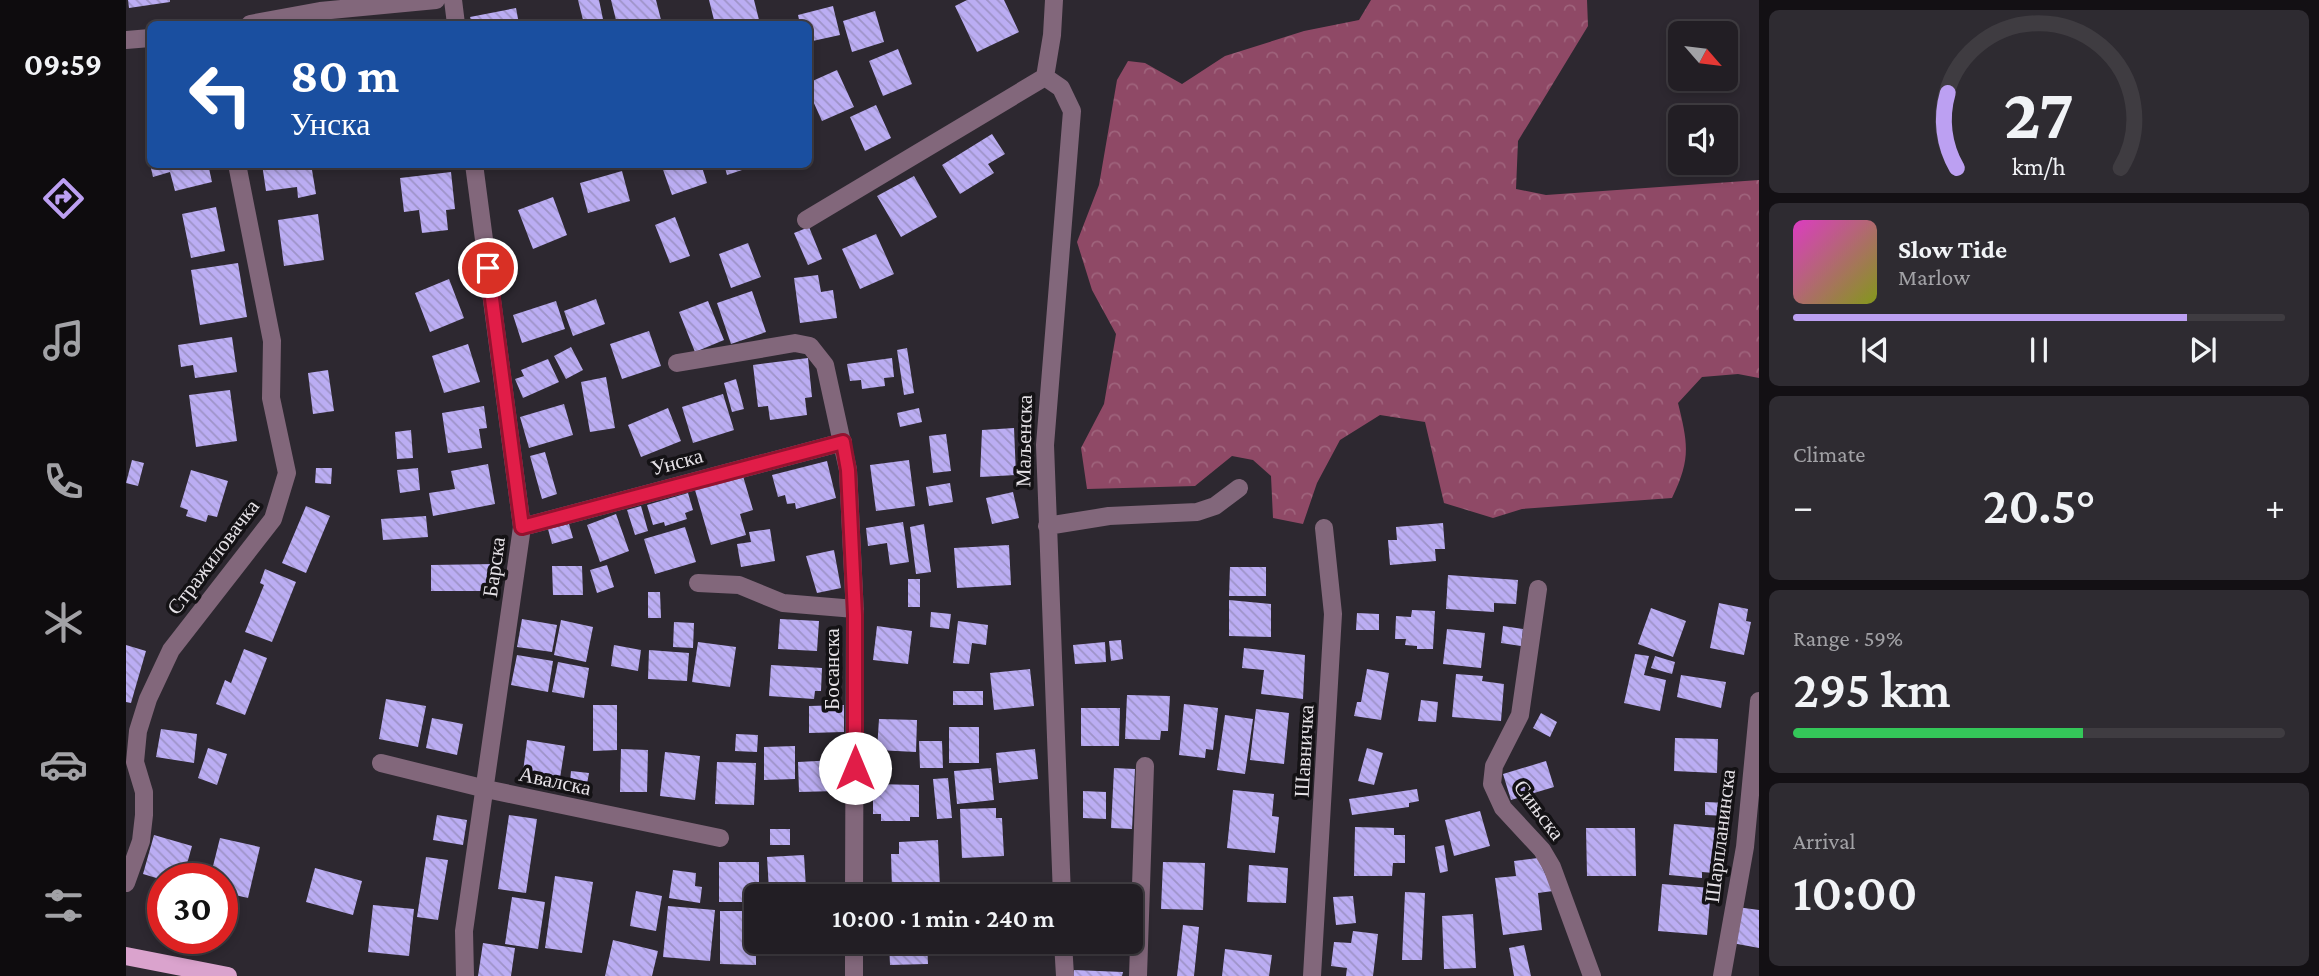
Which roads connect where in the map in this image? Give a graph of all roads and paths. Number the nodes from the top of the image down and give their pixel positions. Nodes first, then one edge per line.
1 (436, 0) edge
2 (453, 0) edge
3 (1054, 0) edge
4 (319, 6) edge
5 (262, 21) edge
6 (456, 21) edge
7 (147, 38) edge
8 (126, 40) edge
9 (1045, 77) junction
10 (238, 168) edge
11 (475, 168) edge
12 (806, 220) dead end
13 (677, 363) dead end
14 (843, 442) junction
15 (1239, 488) dead end
16 (1047, 526) junction
17 (522, 527) junction
18 (1324, 527) dead end
19 (698, 583) dead end
20 (1538, 589) dead end
21 (855, 609) junction
22 (1759, 701) edge
23 (381, 763) dead end
24 (1145, 766) dead end
25 (486, 789) junction
26 (720, 838) dead end
27 (126, 883) edge
28 (854, 884) edge
29 (1062, 884) edge
30 (854, 954) edge
31 (1064, 954) edge
32 (126, 956) edge
33 (228, 976) edge
34 (465, 976) edge
35 (854, 976) edge
36 (1065, 976) edge
37 (1138, 976) edge
38 (1312, 976) edge
39 (1592, 976) edge
40 (1722, 976) edge

1 - 4 street
2 - 6 street
3 - 9 street
4 - 5 street
7 - 8 street
9 - 12 street
9 - 16 street, Маљенска
10 - 27 street, Стражиловачка
11 - 17 street, Барска
13 - 14 street, Босанска
14 - 17 street, Унска
14 - 21 street, Босанска
15 - 16 street
16 - 29 street, Маљенска
17 - 25 street, Барска
18 - 38 street, Шавничка
19 - 21 street
20 - 39 street, Сињска
21 - 28 street, Босанска
22 - 40 street, Шарпланинска
23 - 25 street, Авалска
24 - 37 street
25 - 26 street, Авалска
25 - 34 street, Барска
30 - 35 street
31 - 36 street
32 - 33 main road

